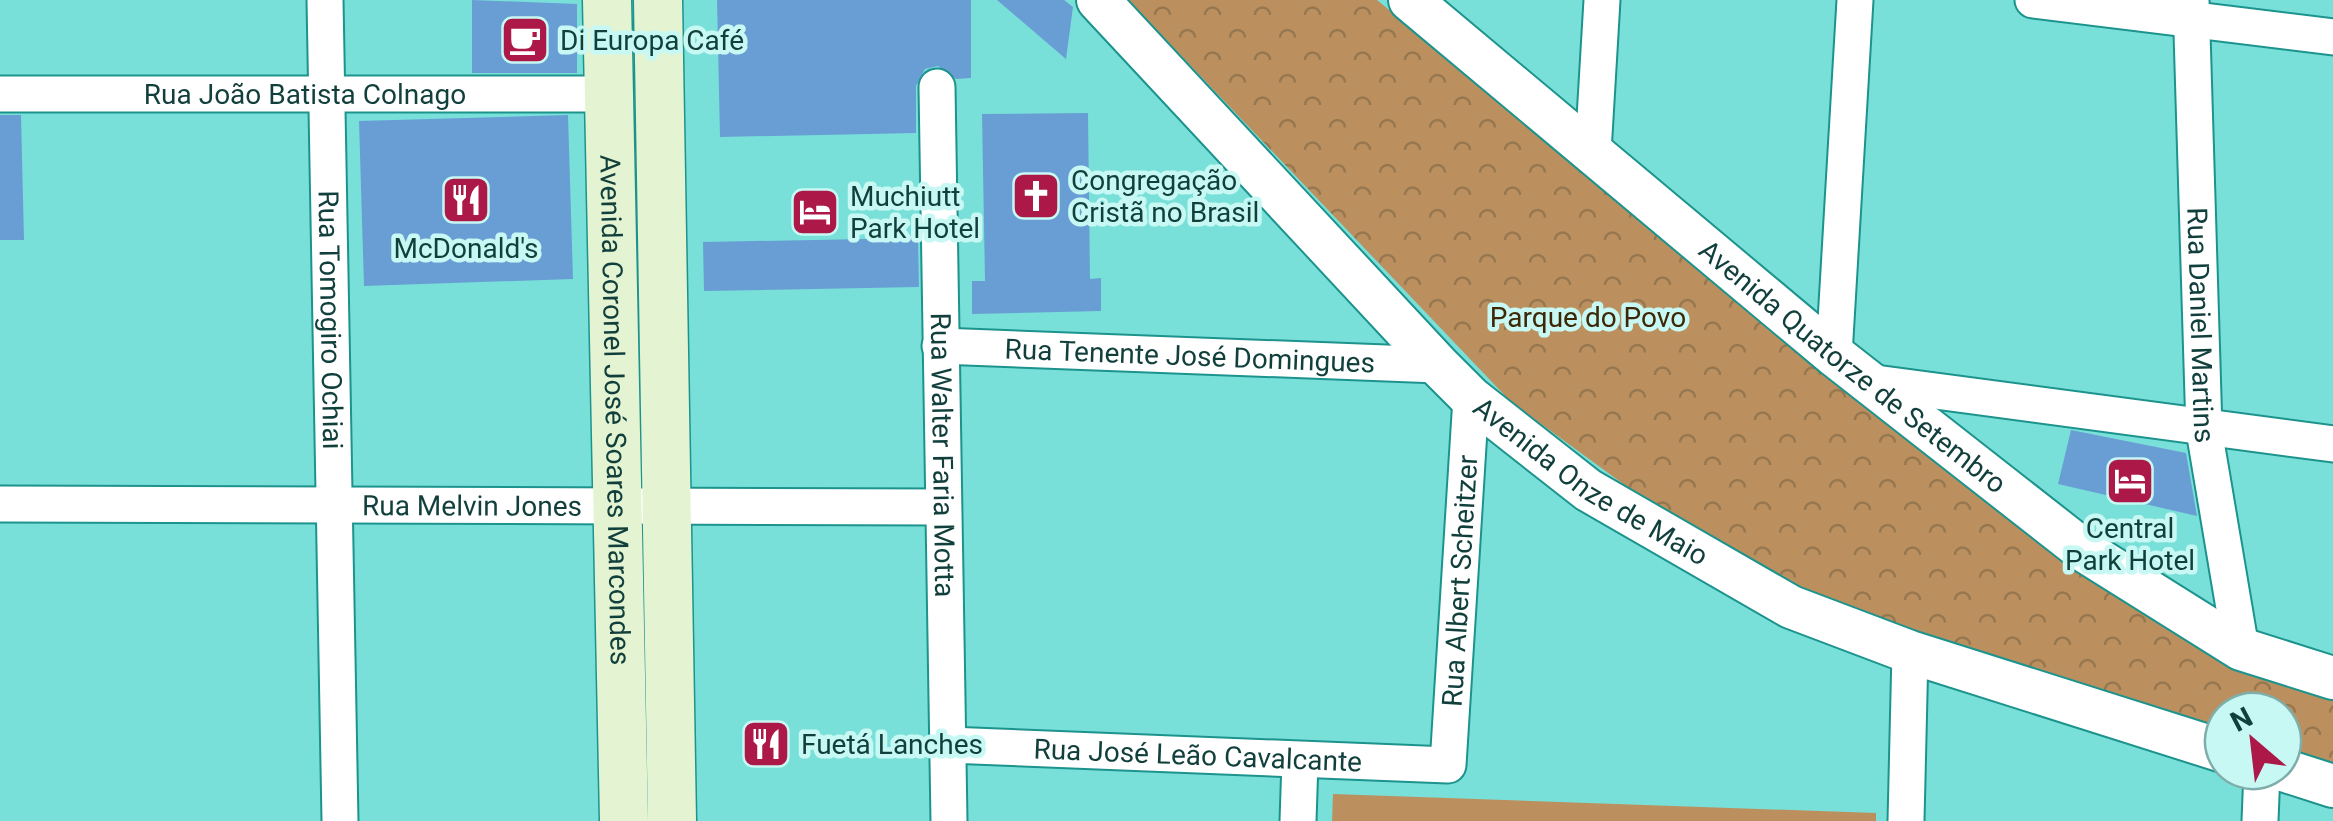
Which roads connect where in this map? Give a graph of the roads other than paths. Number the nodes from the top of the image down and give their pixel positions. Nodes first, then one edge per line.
1 (325, 0) edge
2 (607, 0) edge
3 (658, 0) edge
4 (1098, 0) edge
5 (1410, 0) edge
6 (1602, 0) edge
7 (1855, 0) edge
8 (2033, 0) edge
9 (2191, 11) edge
10 (2333, 37) edge
11 (937, 86) dead end
12 (0, 94) edge
13 (326, 94) junction
14 (609, 94) junction
15 (1593, 152) junction
16 (940, 346) junction
17 (1834, 355) junction
18 (1438, 365) junction
19 (1868, 382) junction
20 (1471, 398) junction
21 (2204, 430) junction
22 (2333, 444) edge
23 (0, 504) edge
24 (334, 505) junction
25 (618, 506) junction
26 (667, 506) junction
27 (943, 507) junction
28 (2240, 649) junction
29 (1910, 652) junction
30 (2333, 678) edge
31 (2203, 744) edge
32 (948, 745) junction
33 (1300, 762) junction
34 (1448, 765) joint
35 (2303, 776) edge
36 (2333, 786) edge
37 (2261, 791) edge
38 (340, 821) edge
39 (624, 821) edge
40 (672, 821) edge
41 (949, 821) edge
42 (1298, 821) edge
43 (1906, 821) edge
44 (2260, 821) edge

1 - 13 street, Rua Tomogiro Ochiai
2 - 14 main road, Avenida Coronel José Soares Marcondes
3 - 26 main road, Avenida Coronel José Soares Marcondes
4 - 18 street, Avenida Onze de Maio
5 - 15 street, Avenida Quatorze de Setembro
6 - 15 street
7 - 17 street
8 - 9 street
9 - 10 street
9 - 21 street, Rua Daniel Martins
11 - 16 street, Rua Walter Faria Motta
12 - 13 street, Rua João Batista Colnago
13 - 14 street, Rua João Batista Colnago
13 - 24 street, Rua Tomogiro Ochiai
14 - 25 main road, Avenida Coronel José Soares Marcondes
15 - 17 street, Avenida Quatorze de Setembro
16 - 18 street, Rua Tenente José Domingues
16 - 27 street, Rua Walter Faria Motta
17 - 19 street, Avenida Quatorze de Setembro
18 - 20 street, Avenida Onze de Maio
19 - 21 street
19 - 28 street, Avenida Quatorze de Setembro
20 - 29 street, Avenida Onze de Maio
20 - 34 street, Rua Albert Scheitzer
21 - 22 street
21 - 28 street, Rua Daniel Martins
23 - 24 street, Rua Melvin Jones
24 - 25 street, Rua Melvin Jones
24 - 38 street, Rua Tomogiro Ochiai
25 - 26 street, Rua Melvin Jones
25 - 39 main road, Avenida Coronel José Soares Marcondes
26 - 27 street, Rua Melvin Jones
26 - 40 main road, Avenida Coronel José Soares Marcondes
27 - 32 street, Rua Walter Faria Motta
28 - 30 street, Avenida Quatorze de Setembro
29 - 31 street, Avenida Onze de Maio
29 - 43 street
32 - 33 street, Rua José Leão Cavalcante
32 - 41 street, Rua Walter Faria Motta
33 - 34 street, Rua José Leão Cavalcante
33 - 42 street
35 - 36 street
37 - 44 street

